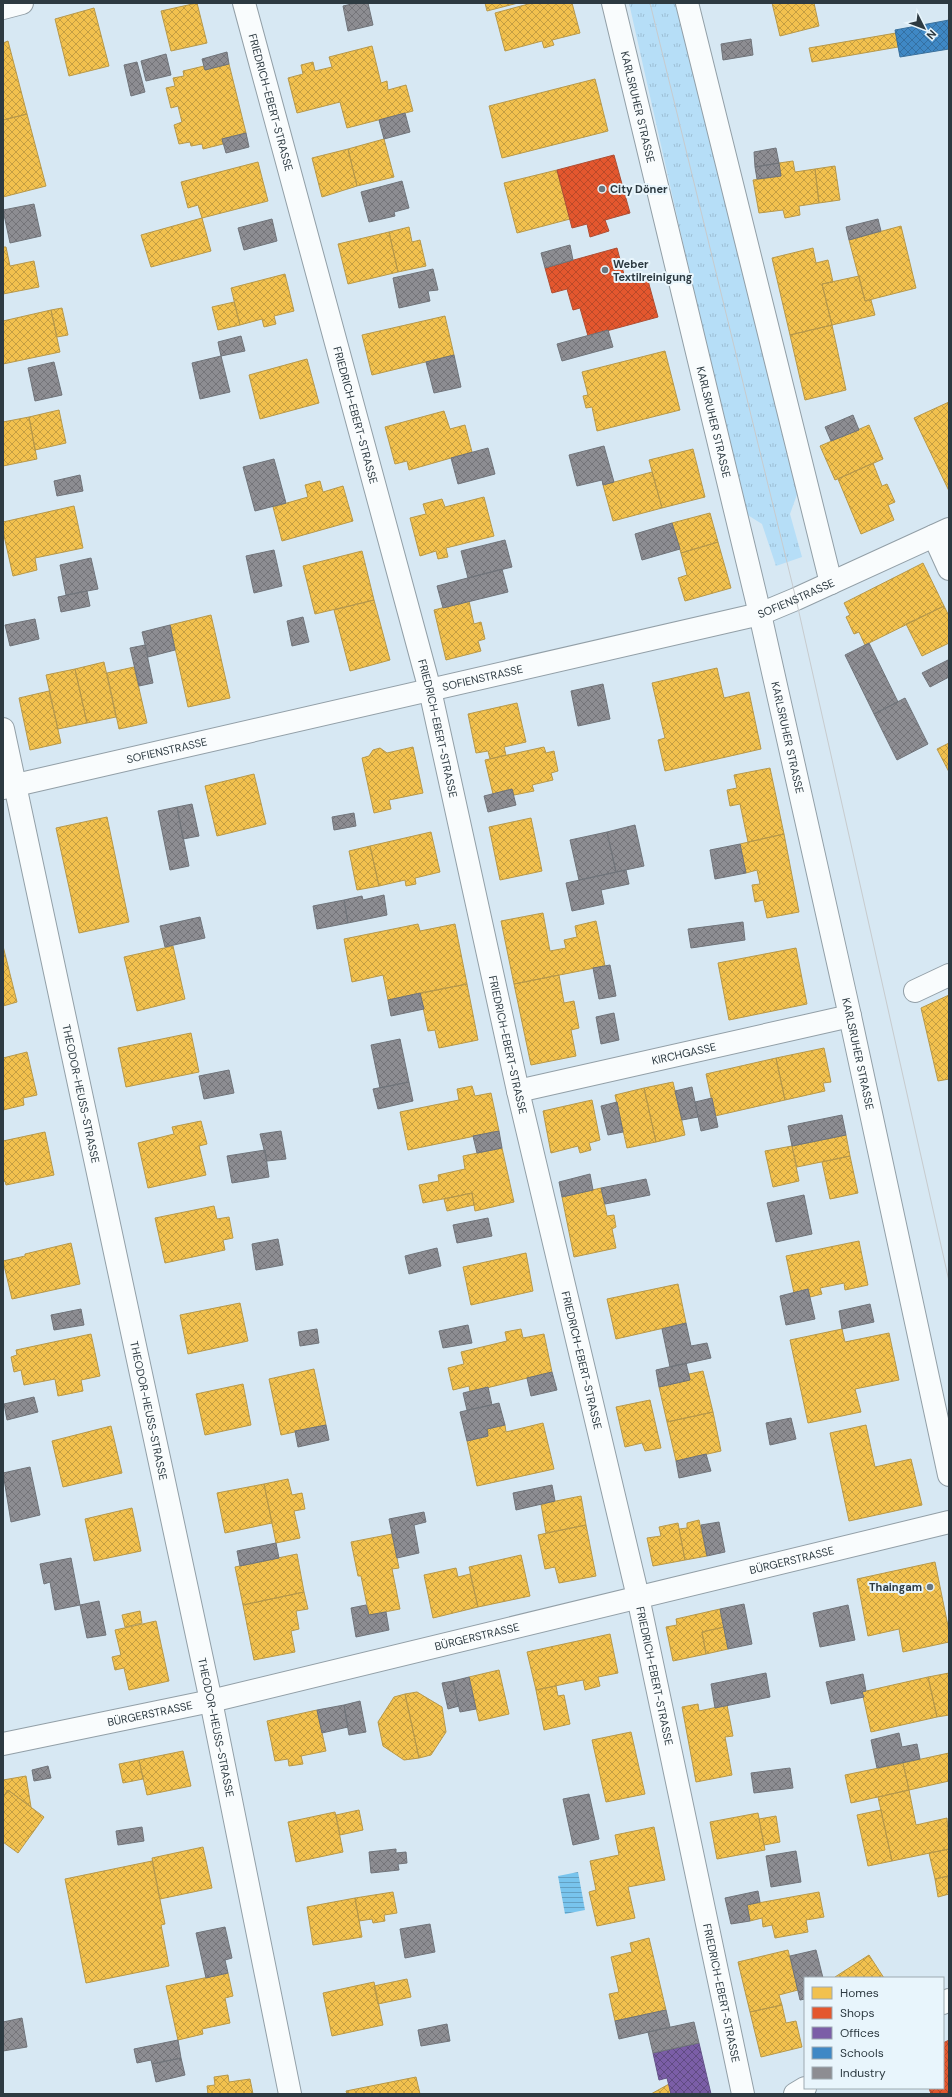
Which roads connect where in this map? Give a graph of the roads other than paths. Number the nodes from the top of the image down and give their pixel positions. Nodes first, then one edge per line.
1 (22, 3) edge
2 (244, 3) edge
3 (613, 3) edge
4 (687, 3) edge
5 (3, 8) edge
6 (942, 533) edge
7 (949, 569) edge
8 (831, 583) junction
9 (760, 614) junction
10 (430, 690) junction
11 (3, 729) edge
12 (9, 787) edge
13 (949, 976) edge
14 (915, 991) dead end
15 (850, 1016) junction
16 (518, 1090) junction
17 (949, 1475) edge
18 (949, 1522) edge
19 (638, 1596) junction
20 (211, 1701) junction
21 (3, 1744) edge
22 (804, 2089) edge
23 (290, 2094) edge
24 (743, 2094) edge
25 (795, 2094) edge

1 - 5 street
2 - 10 street, FRIEDRICH-EBERT-STRASSE
3 - 9 street, KARLSRUHER STRASSE
4 - 8 street
6 - 7 street
6 - 8 street, SOFIENSTRASSE
8 - 9 street, SOFIENSTRASSE
9 - 10 street, SOFIENSTRASSE
9 - 15 street, KARLSRUHER STRASSE
10 - 12 street, SOFIENSTRASSE
10 - 16 street, FRIEDRICH-EBERT-STRASSE
11 - 12 street, THEODOR-HEUSS-STRASSE
12 - 20 street, THEODOR-HEUSS-STRASSE
13 - 14 street
15 - 16 street, KIRCHGASSE
15 - 17 street, KARLSRUHER STRASSE
16 - 19 street, FRIEDRICH-EBERT-STRASSE
18 - 19 street, BÜRGERSTRASSE
19 - 20 street, BÜRGERSTRASSE
19 - 24 street, FRIEDRICH-EBERT-STRASSE
20 - 21 street, BÜRGERSTRASSE
20 - 23 street, THEODOR-HEUSS-STRASSE
22 - 25 street

